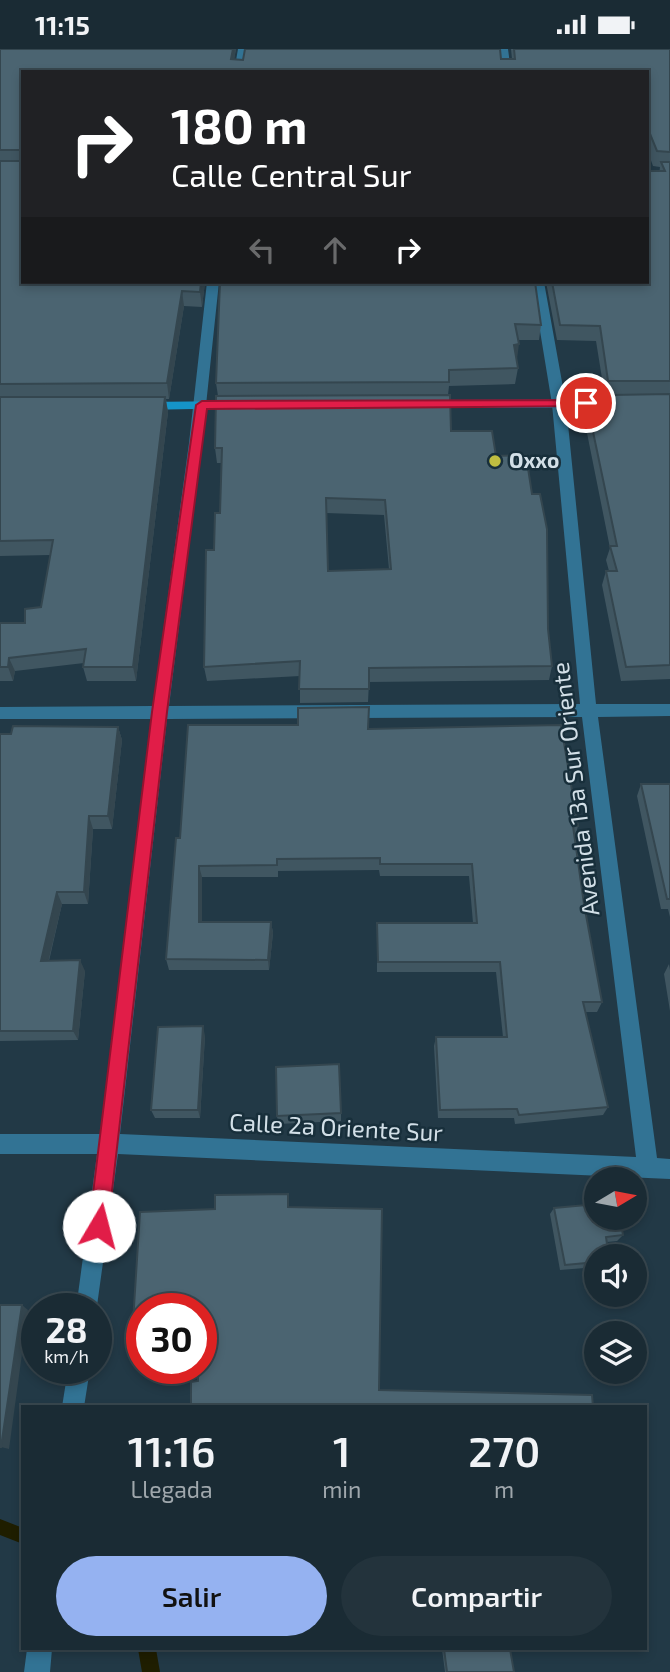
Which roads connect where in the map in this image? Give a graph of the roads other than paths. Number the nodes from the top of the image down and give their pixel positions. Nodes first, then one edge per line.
1 (243, 49) edge
2 (503, 49) edge
3 (239, 70) edge
4 (506, 70) edge
5 (213, 284) edge
6 (538, 284) edge
7 (670, 403) edge
8 (408, 404) edge
9 (559, 404) junction
10 (202, 405) junction
11 (257, 405) edge
12 (134, 406) edge
13 (589, 710) junction
14 (670, 710) edge
15 (160, 712) junction
16 (0, 713) edge
17 (110, 1143) junction
18 (0, 1144) edge
19 (607, 1167) edge
20 (648, 1167) edge
21 (648, 1169) edge
22 (670, 1169) edge
23 (89, 1293) edge
24 (77, 1384) edge
25 (74, 1405) edge
26 (40, 1650) edge
27 (37, 1672) edge

1 - 3 street
2 - 4 street
5 - 10 street
6 - 9 street, Avenida 13a Sur Oriente
7 - 9 street
8 - 9 street
9 - 13 street, Avenida 13a Sur Oriente
10 - 11 street
10 - 12 street
10 - 15 street
13 - 14 street
13 - 15 street
13 - 20 street, Avenida 13a Sur Oriente
15 - 16 street
15 - 17 street
17 - 18 street, Calle 2a Oriente Sur
17 - 19 street, Calle 2a Oriente Sur
17 - 23 street
21 - 22 street, Calle 2a Oriente Sur
24 - 25 street
26 - 27 street

